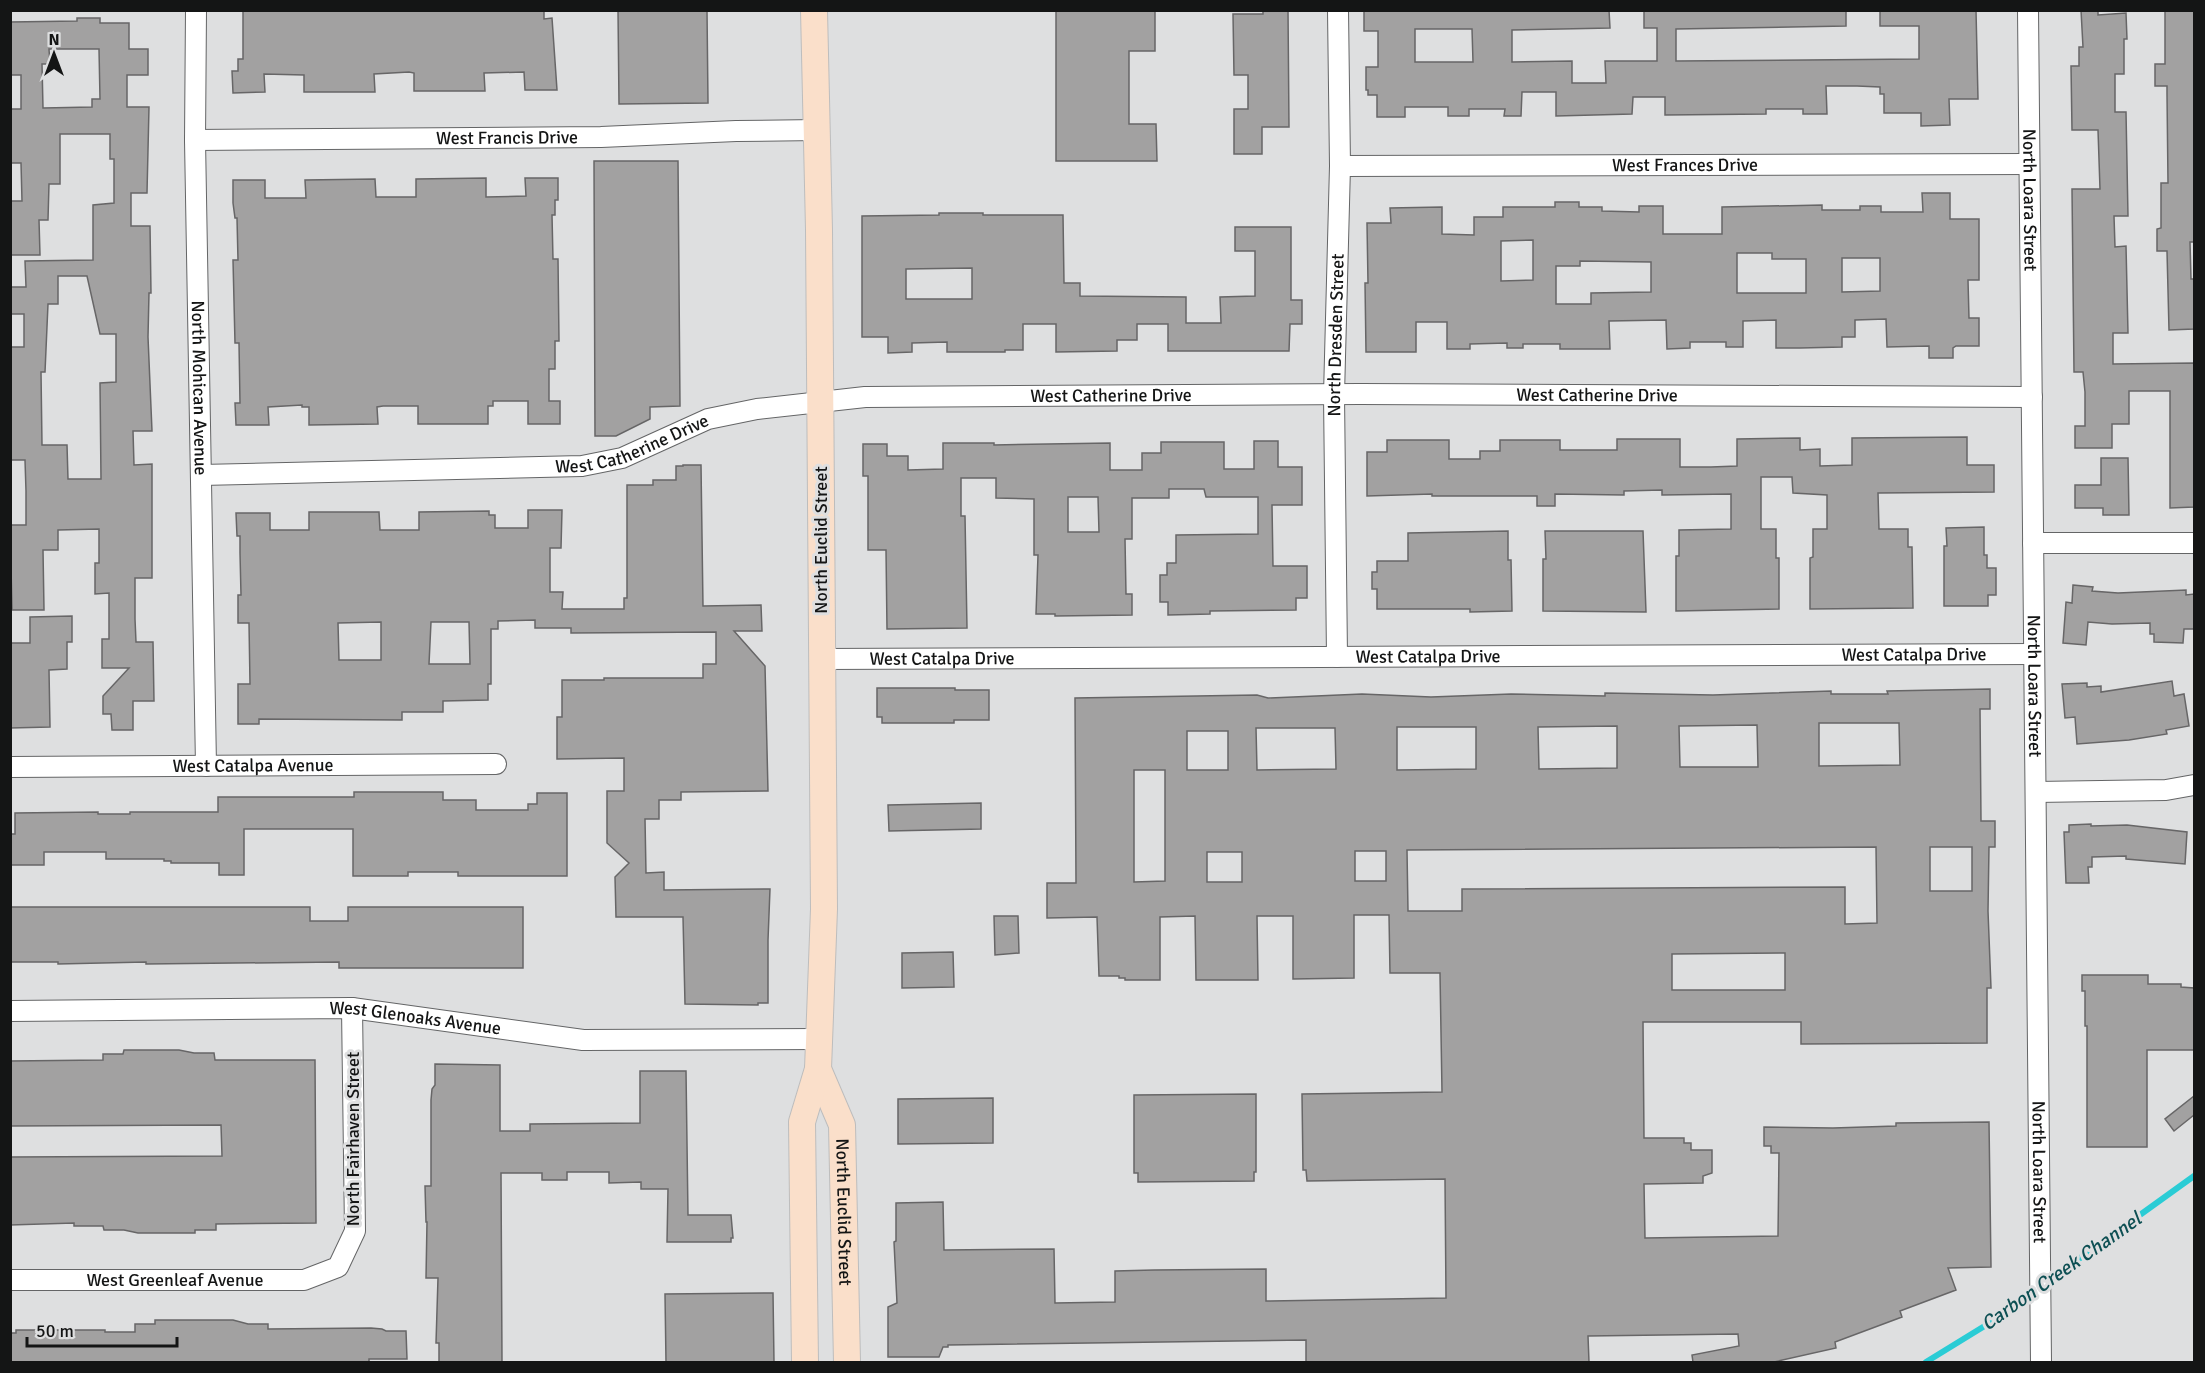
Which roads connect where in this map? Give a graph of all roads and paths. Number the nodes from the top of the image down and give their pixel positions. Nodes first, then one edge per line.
1 (196, 10) edge
2 (814, 10) edge
3 (1338, 10) edge
4 (2028, 10) edge
5 (818, 130) junction
6 (195, 140) junction
7 (2029, 164) junction
8 (1340, 166) junction
9 (1334, 394) junction
10 (2032, 397) junction
11 (820, 402) junction
12 (201, 475) junction
13 (2033, 543) junction
14 (2194, 543) edge
15 (2034, 654) junction
16 (1337, 657) junction
17 (822, 659) junction
18 (496, 764) dead end
19 (206, 766) junction
20 (10, 767) edge
21 (2194, 785) edge
22 (2036, 792) junction
23 (352, 1008) junction
24 (10, 1011) edge
25 (819, 1039) junction
26 (818, 1069) junction
27 (338, 1267) joint
28 (10, 1280) edge
29 (808, 1358) edge
30 (847, 1362) edge
31 (2041, 1362) edge

1 - 6 street, North Mohican Avenue
2 - 5 main road, North Euclid Street
3 - 8 street, North Dresden Street
4 - 7 street, North Loara Street
5 - 6 street, West Francis Drive
5 - 11 main road, North Euclid Street
6 - 12 street, North Mohican Avenue
7 - 8 street, West Frances Drive
7 - 10 street, North Loara Street
8 - 9 street, North Dresden Street
9 - 10 street, West Catherine Drive
9 - 11 street, West Catherine Drive
9 - 16 street, North Dresden Street
10 - 13 street, North Loara Street
11 - 12 street, West Catherine Drive
11 - 17 main road, North Euclid Street
12 - 19 street, North Mohican Avenue
13 - 14 street
13 - 15 street, North Loara Street
15 - 16 street, West Catalpa Drive
15 - 22 street, North Loara Street
16 - 17 street, West Catalpa Drive
17 - 25 main road, North Euclid Street
18 - 19 street, West Catalpa Avenue
19 - 20 street, West Catalpa Avenue
21 - 22 street
22 - 31 street, North Loara Street
23 - 24 street, West Glenoaks Avenue
23 - 25 street, West Glenoaks Avenue
23 - 27 street, North Fairhaven Street
25 - 26 main road, North Euclid Street
26 - 29 main road, North Euclid Street
26 - 30 main road, North Euclid Street
27 - 28 street, West Greenleaf Avenue

